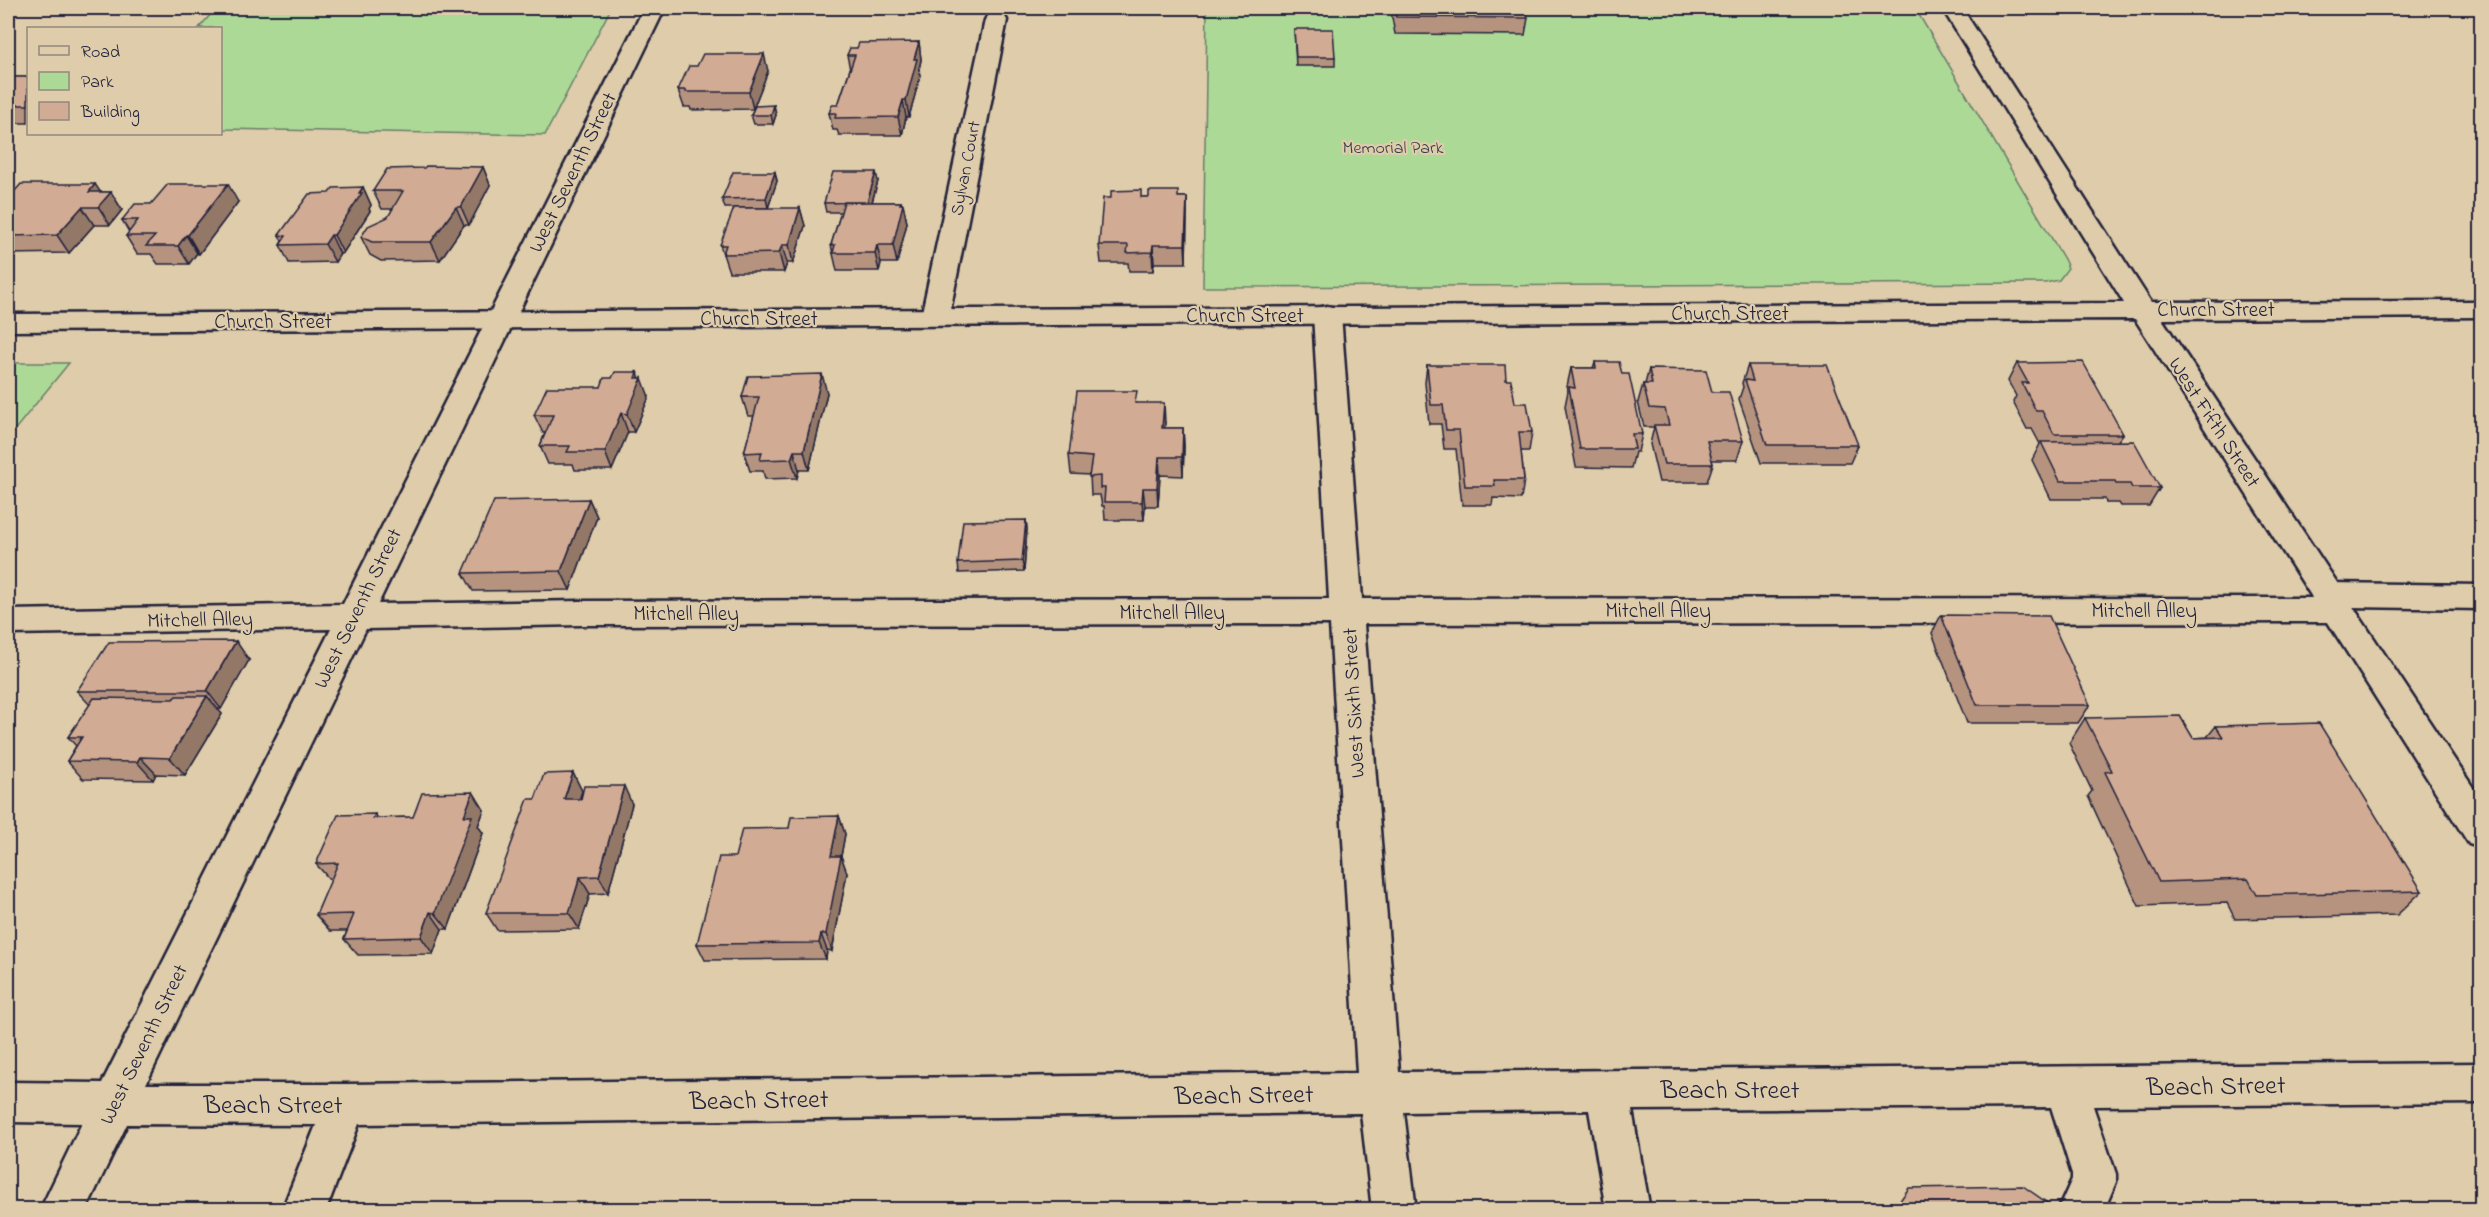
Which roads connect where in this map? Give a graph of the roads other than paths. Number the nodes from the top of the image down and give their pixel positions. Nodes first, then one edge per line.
1 (654, 8) edge
2 (1952, 8) edge
3 (996, 20) dead end
4 (2481, 309) edge
5 (2142, 310) junction
6 (1327, 314) junction
7 (935, 317) junction
8 (499, 320) junction
9 (8, 322) edge
10 (2481, 597) edge
11 (2332, 603) junction
12 (1348, 611) junction
13 (354, 616) junction
14 (8, 622) edge
15 (2481, 833) edge
16 (2481, 1083) edge
17 (2066, 1087) junction
18 (1607, 1090) junction
19 (1380, 1092) junction
20 (8, 1102) edge
21 (113, 1104) junction
22 (345, 1104) junction
23 (62, 1209) edge
24 (304, 1209) edge
25 (1394, 1209) edge
26 (1628, 1209) edge
27 (2080, 1209) edge

1 - 8 street, West Seventh Street
2 - 5 street, West Fifth Street
3 - 7 street, Sylvan Court
4 - 5 street, Church Street
5 - 6 street, Church Street
5 - 11 street, West Fifth Street
6 - 7 street, Church Street
6 - 12 street, West Sixth Street
7 - 8 street, Church Street
8 - 9 street, Church Street
8 - 13 street, West Seventh Street
10 - 11 street, Mitchell Alley
11 - 12 street, Mitchell Alley
11 - 15 street, West Fifth Street
12 - 13 street, Mitchell Alley
12 - 19 street, West Sixth Street
13 - 14 street, Mitchell Alley
13 - 21 street, West Seventh Street
16 - 17 street, Beach Street
17 - 18 street, Beach Street
17 - 27 street
18 - 19 street, Beach Street
18 - 26 street
19 - 22 street, Beach Street
19 - 25 street, West Sixth Street
20 - 21 street, Beach Street
21 - 22 street, Beach Street
21 - 23 street, West Seventh Street
22 - 24 street

